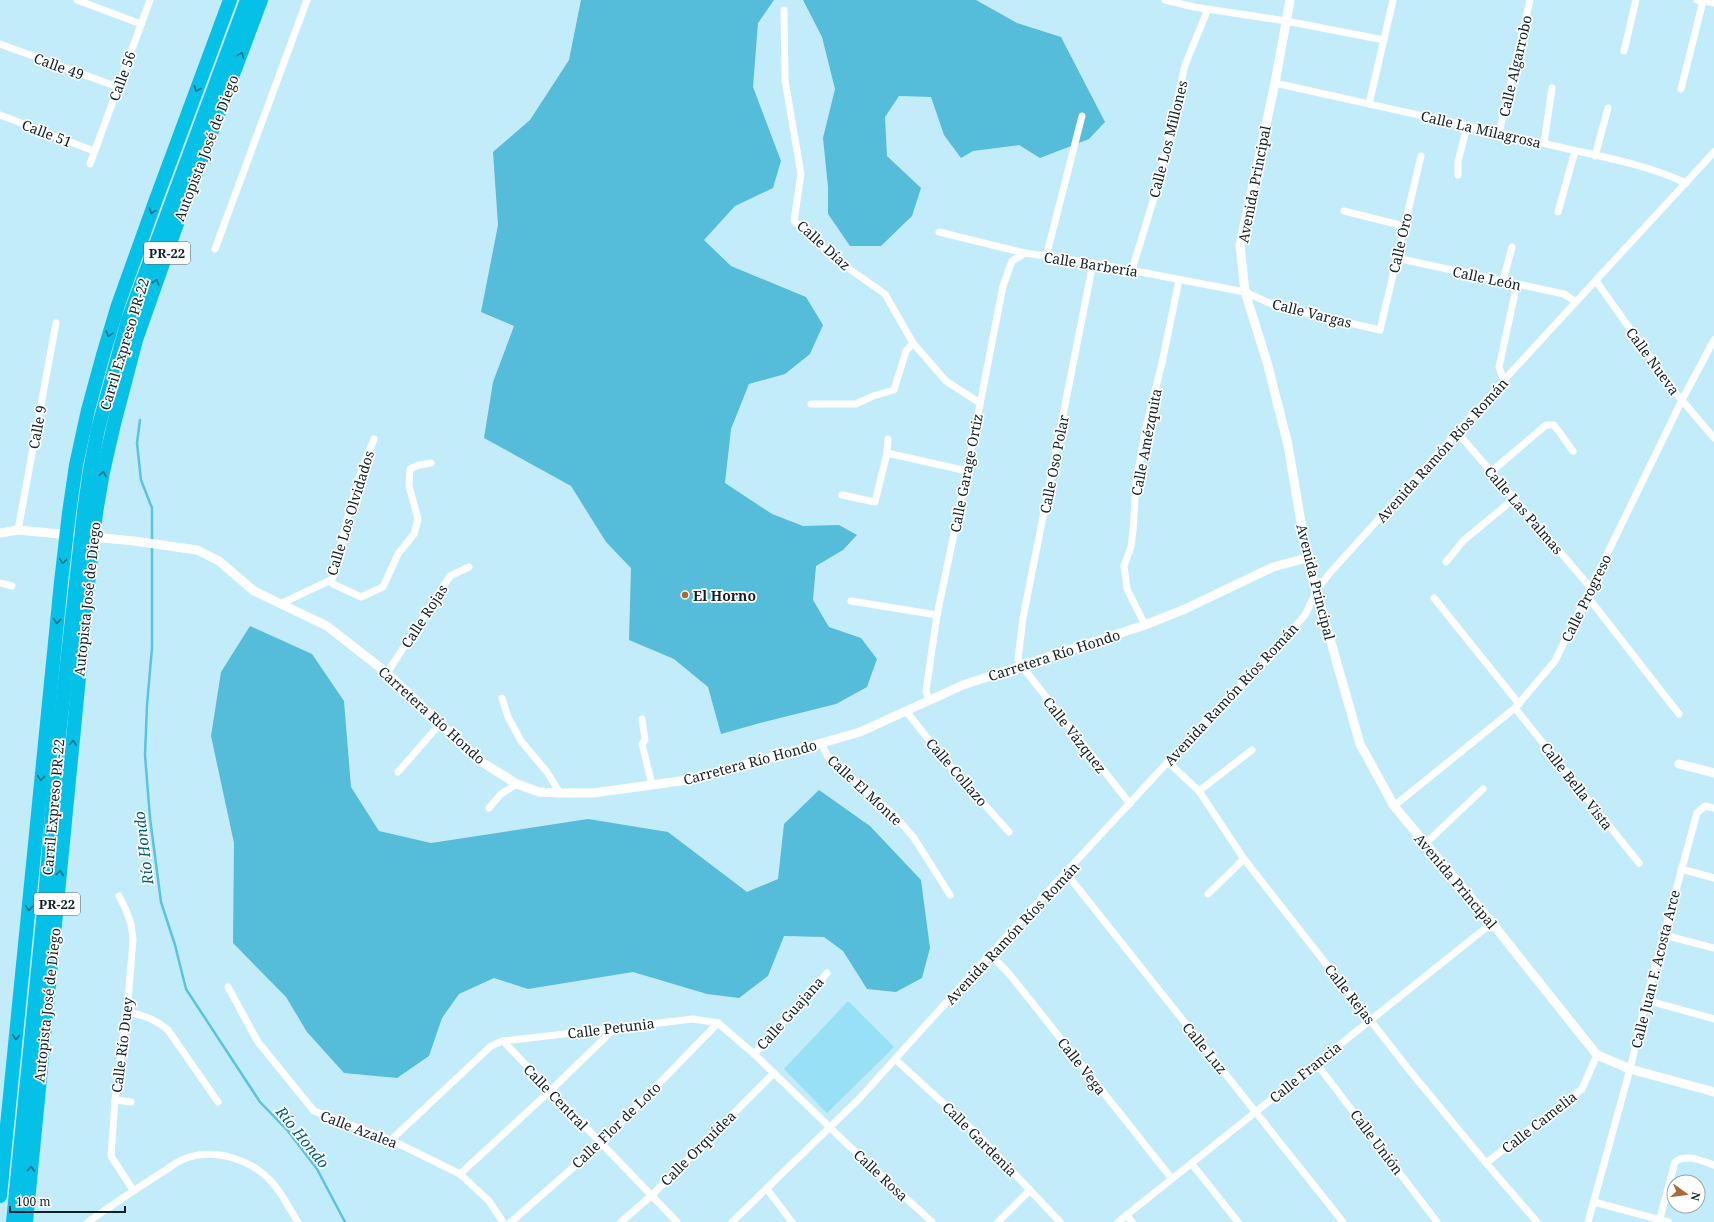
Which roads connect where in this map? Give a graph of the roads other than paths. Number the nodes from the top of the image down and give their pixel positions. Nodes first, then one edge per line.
1 (77, 0) edge
2 (150, 0) edge
3 (230, 0) edge
4 (247, 0) edge
5 (261, 0) edge
6 (307, 0) edge
7 (1165, 0) edge
8 (1290, 0) edge
9 (1393, 0) edge
10 (1530, 0) edge
11 (1636, 0) edge
12 (1700, 1) edge
13 (1714, 4) edge
14 (1208, 9) junction
15 (784, 10) dead end
16 (1286, 22) junction
17 (141, 24) junction
18 (1384, 40) junction
19 (0, 44) edge
20 (1624, 51) dead end
21 (1274, 83) junction
22 (118, 87) junction
23 (1552, 88) dead end
24 (1681, 89) dead end
25 (1369, 104) junction
26 (1608, 108) dead end
27 (0, 115) edge
28 (1082, 116) dead end
29 (1466, 126) junction
30 (1500, 133) junction
31 (1544, 144) junction
32 (94, 151) junction
33 (1575, 151) junction
34 (1714, 152) edge
35 (1421, 156) dead end
36 (1595, 156) junction
37 (90, 164) dead end
38 (1458, 175) dead end
39 (1686, 183) junction
40 (1344, 211) dead end
41 (1558, 212) dead end
42 (1404, 226) junction
43 (939, 232) dead end
44 (1512, 247) dead end
45 (215, 249) dead end
46 (1025, 254) junction
47 (1046, 256) junction
48 (1396, 258) junction
49 (1093, 263) junction
50 (1132, 270) junction
51 (1179, 280) junction
52 (1503, 281) junction
53 (1596, 281) junction
54 (1517, 284) junction
55 (1245, 292) junction
56 (1576, 302) junction
57 (56, 323) dead end
58 (1380, 330) joint
59 (1714, 340) edge
60 (913, 343) junction
61 (1504, 380) junction
62 (1682, 400) junction
63 (980, 403) junction
64 (812, 404) dead end
65 (1457, 432) junction
66 (1714, 438) edge
67 (374, 439) dead end
68 (888, 439) dead end
69 (1573, 451) dead end
70 (887, 453) junction
71 (431, 463) dead end
72 (1492, 470) junction
73 (968, 471) junction
74 (842, 496) dead end
75 (1515, 498) junction
76 (90, 512) junction
77 (18, 530) junction
78 (0, 533) edge
79 (1307, 558) junction
80 (1446, 562) dead end
81 (469, 567) dead end
82 (331, 580) junction
83 (0, 583) edge
84 (82, 584) junction
85 (12, 586) dead end
86 (1591, 588) junction
87 (1317, 590) junction
88 (1587, 596) junction
89 (1434, 598) dead end
90 (851, 600) dead end
91 (280, 604) junction
92 (937, 615) junction
93 (1145, 625) junction
94 (1021, 666) junction
95 (386, 673) junction
96 (502, 698) dead end
97 (929, 701) junction
98 (1517, 706) junction
99 (906, 711) junction
100 (1679, 714) dead end
101 (642, 718) dead end
102 (439, 725) junction
103 (821, 743) junction
104 (1252, 750) dead end
105 (1168, 762) junction
106 (1679, 764) dead end
107 (398, 772) dead end
108 (1714, 773) edge
109 (517, 784) junction
110 (652, 785) junction
111 (1483, 789) dead end
112 (1199, 791) junction
113 (560, 793) junction
114 (1130, 804) junction
115 (1394, 806) junction
116 (489, 808) dead end
117 (1714, 808) edge
118 (1009, 832) dead end
119 (1425, 844) junction
120 (1244, 859) junction
121 (1639, 863) dead end
122 (1681, 870) junction
123 (1066, 873) junction
124 (1714, 878) edge
125 (1208, 894) dead end
126 (950, 895) dead end
127 (119, 896) dead end
128 (1492, 923) junction
129 (1664, 935) junction
130 (1714, 948) edge
131 (990, 954) junction
132 (827, 973) dead end
133 (228, 987) dead end
134 (1646, 1000) junction
135 (128, 1012) junction
136 (1714, 1019) edge
137 (1370, 1020) junction
138 (718, 1024) junction
139 (615, 1028) junction
140 (503, 1041) junction
141 (754, 1054) junction
142 (1598, 1055) junction
143 (896, 1060) junction
144 (1316, 1063) junction
145 (1630, 1069) junction
146 (774, 1073) junction
147 (550, 1091) junction
148 (1714, 1092) edge
149 (115, 1100) junction
150 (131, 1102) dead end
151 (218, 1102) dead end
152 (1256, 1111) junction
153 (830, 1126) junction
154 (391, 1140) junction
155 (601, 1143) junction
156 (1192, 1164) junction
157 (1486, 1164) junction
158 (1714, 1165) edge
159 (460, 1174) junction
160 (1172, 1179) junction
161 (766, 1189) junction
162 (133, 1190) junction
163 (1030, 1190) junction
164 (0, 1196) edge
165 (651, 1196) junction
166 (1594, 1202) junction
167 (1126, 1215) junction
168 (1659, 1221) edge
169 (13, 1222) edge
170 (26, 1222) edge
171 (88, 1222) edge
172 (298, 1222) edge
173 (503, 1222) edge
174 (511, 1222) edge
175 (621, 1222) edge
176 (677, 1222) edge
177 (732, 1222) edge
178 (792, 1222) edge
179 (932, 1222) edge
180 (998, 1222) edge
181 (1060, 1222) edge
182 (1118, 1222) edge
183 (1132, 1222) edge
184 (1238, 1222) edge
185 (1343, 1222) edge
186 (1437, 1222) edge
187 (1537, 1222) edge
188 (1588, 1222) edge
189 (1668, 1222) edge

1 - 17 street
2 - 17 street, Calle 56
3 -> 164 highway, Autopista José de Diego / PR-22
4 - 76 highway, Carril Expreso PR-22
76 -> 5 highway, Autopista José de Diego / PR-22
6 - 45 street
7 - 14 street
8 - 16 street, Avenida Principal
9 - 18 street
10 - 30 street, Calle Algarrobo
11 - 20 street
12 - 13 street
12 - 24 street
14 - 16 street
14 - 50 street, Calle Los Millones
15 - 60 street, Calle Díaz
16 - 18 street
16 - 21 street, Avenida Principal
17 - 22 street, Calle 56
18 - 25 street
19 - 22 street, Calle 49
21 - 25 street, Calle La Milagrosa
21 - 55 street, Avenida Principal
22 - 32 street, Calle 56
23 - 31 street
25 - 29 street, Calle La Milagrosa
26 - 36 street
27 - 32 street, Calle 51
28 - 47 street
29 - 30 street, Calle La Milagrosa
29 - 38 street
30 - 31 street, Calle La Milagrosa
31 - 33 street, Calle La Milagrosa
32 - 37 street, Calle 56
33 - 36 street, Calle La Milagrosa
33 - 41 street
34 - 39 street, Avenida Ramón Ríos Román
35 - 42 street, Calle Oro
36 - 39 street, Calle La Milagrosa
39 - 53 street, Avenida Ramón Ríos Román
40 - 42 street
42 - 48 street, Calle Oro
43 - 46 street, Calle Barbería
44 - 52 street
46 - 47 street, Calle Barbería
46 - 63 street, Calle Garage Ortiz
47 - 49 street, Calle Barbería
48 - 52 street, Calle León
48 - 58 street, Calle Oro
49 - 50 street, Calle Barbería
49 - 94 street, Calle Oso Polar
50 - 51 street, Calle Barbería
51 - 55 street, Calle Barbería
51 - 93 street, Calle Amézquita
52 - 54 street, Calle León
53 - 56 street, Avenida Ramón Ríos Román
53 - 62 street, Calle Nueva
54 - 56 street, Calle León
54 - 61 street
55 - 58 street, Calle Vargas
55 - 79 street, Avenida Principal
56 - 61 street, Avenida Ramón Ríos Román
57 - 77 street, Calle 9
59 - 62 street, Calle Progreso
60 - 63 street, Calle Díaz
60 - 64 street
61 - 65 street, Avenida Ramón Ríos Román
62 - 66 street, Calle Nueva
62 - 86 street, Calle Progreso
63 - 73 street, Calle Garage Ortiz
65 - 72 street, Calle Las Palmas
65 - 87 street, Avenida Ramón Ríos Román
67 - 82 street, Calle Los Olvidados
68 - 70 street
69 - 72 street
70 - 73 street
70 - 74 street
71 - 82 street
72 - 75 street, Calle Las Palmas
73 - 92 street, Calle Garage Ortiz
75 - 80 street
75 - 86 street, Calle Las Palmas
76 - 84 highway, Autopista José de Diego / PR-22
77 - 78 street, Carretera Río Hondo
77 - 91 street, Carretera Río Hondo
79 - 87 street, Avenida Principal
79 - 93 street, Carretera Río Hondo
81 - 95 street, Calle Rojas
82 - 91 street, Calle Los Olvidados
83 - 85 street
84 - 169 highway, Carril Expreso PR-22
170 -> 84 highway, Autopista José de Diego / PR-22
86 - 88 street, Calle Progreso
87 - 105 street, Avenida Ramón Ríos Román
87 - 115 street, Avenida Principal
88 - 98 street, Calle Progreso
88 - 100 street
89 - 98 street, Calle Bella Vista
90 - 92 street
91 - 95 street, Carretera Río Hondo
92 - 97 street, Calle Garage Ortiz
93 - 94 street, Carretera Río Hondo
94 - 97 street, Carretera Río Hondo
94 - 114 street, Calle Vázquez
95 - 102 street, Carretera Río Hondo
96 - 113 street
97 - 99 street, Carretera Río Hondo
98 - 115 street, Calle Progreso
98 - 121 street, Calle Bella Vista
99 - 103 street, Carretera Río Hondo
99 - 118 street, Calle Collazo
101 - 110 street
102 - 107 street
102 - 109 street, Carretera Río Hondo
103 - 110 street, Carretera Río Hondo
103 - 126 street, Calle El Monte
104 - 112 street
105 - 112 street, Calle Rejas
105 - 114 street, Avenida Ramón Ríos Román
106 - 108 street
109 - 113 street, Carretera Río Hondo
109 - 116 street
110 - 113 street, Carretera Río Hondo
111 - 119 street
112 - 120 street, Calle Rejas
114 - 123 street, Avenida Ramón Ríos Román
115 - 119 street, Avenida Principal
117 - 122 street, Calle Juan F. Acosta Arce
119 - 128 street, Avenida Principal
120 - 125 street
120 - 137 street, Calle Rejas
122 - 124 street
122 - 129 street, Calle Juan F. Acosta Arce
123 - 131 street, Avenida Ramón Ríos Román
123 - 152 street, Calle Luz
127 - 135 street, Calle Río Duey
128 - 137 street, Calle Francia
128 - 142 street, Avenida Principal
129 - 130 street
129 - 134 street, Calle Juan F. Acosta Arce
131 - 143 street, Avenida Ramón Ríos Román
131 - 160 street, Calle Vega
132 - 141 street, Calle Guajana
133 - 154 street, Calle Azalea
134 - 136 street
134 - 145 street, Calle Juan F. Acosta Arce
135 - 149 street, Calle Río Duey
135 - 151 street
137 - 144 street, Calle Francia
137 - 157 street, Calle Rejas
138 - 139 street, Calle Petunia
138 - 141 street, Calle Petunia
138 - 155 street, Calle Flor de Loto
139 - 140 street, Calle Petunia
139 - 147 street
140 - 147 street, Calle Central
140 - 154 street, Calle Petunia
141 - 146 street, Calle Petunia
142 - 145 street, Avenida Principal
142 - 157 street, Calle Camelia
143 - 153 street, Avenida Ramón Ríos Román
143 - 163 street, Calle Gardenia
144 - 152 street, Calle Francia
144 - 186 street, Calle Unión
145 - 148 street, Avenida Principal
145 - 166 street, Calle Juan F. Acosta Arce
146 - 153 street, Calle Petunia
146 - 165 street, Calle Orquídea
147 - 155 street, Calle Central
147 - 159 street
149 - 150 street
149 - 162 street, Calle Río Duey
152 - 156 street, Calle Francia
152 - 185 street, Calle Luz
153 - 161 street, Avenida Ramón Ríos Román
153 - 179 street, Calle Rosa
154 - 159 street, Calle Azalea
155 - 165 street, Calle Central
155 - 174 street, Calle Flor de Loto
156 - 160 street, Calle Francia
156 - 184 street
157 - 187 street, Calle Rejas
158 - 168 street
159 - 173 street, Calle Azalea
160 - 167 street, Calle Francia
161 - 177 street, Avenida Ramón Ríos Román
161 - 178 street
162 - 171 street
162 - 172 street
163 - 180 street
163 - 181 street, Calle Gardenia
165 - 175 street, Calle Orquídea
165 - 176 street, Calle Central
166 - 168 street
166 - 188 street, Calle Juan F. Acosta Arce
167 - 182 street, Calle Francia
167 - 183 street
168 - 189 street

